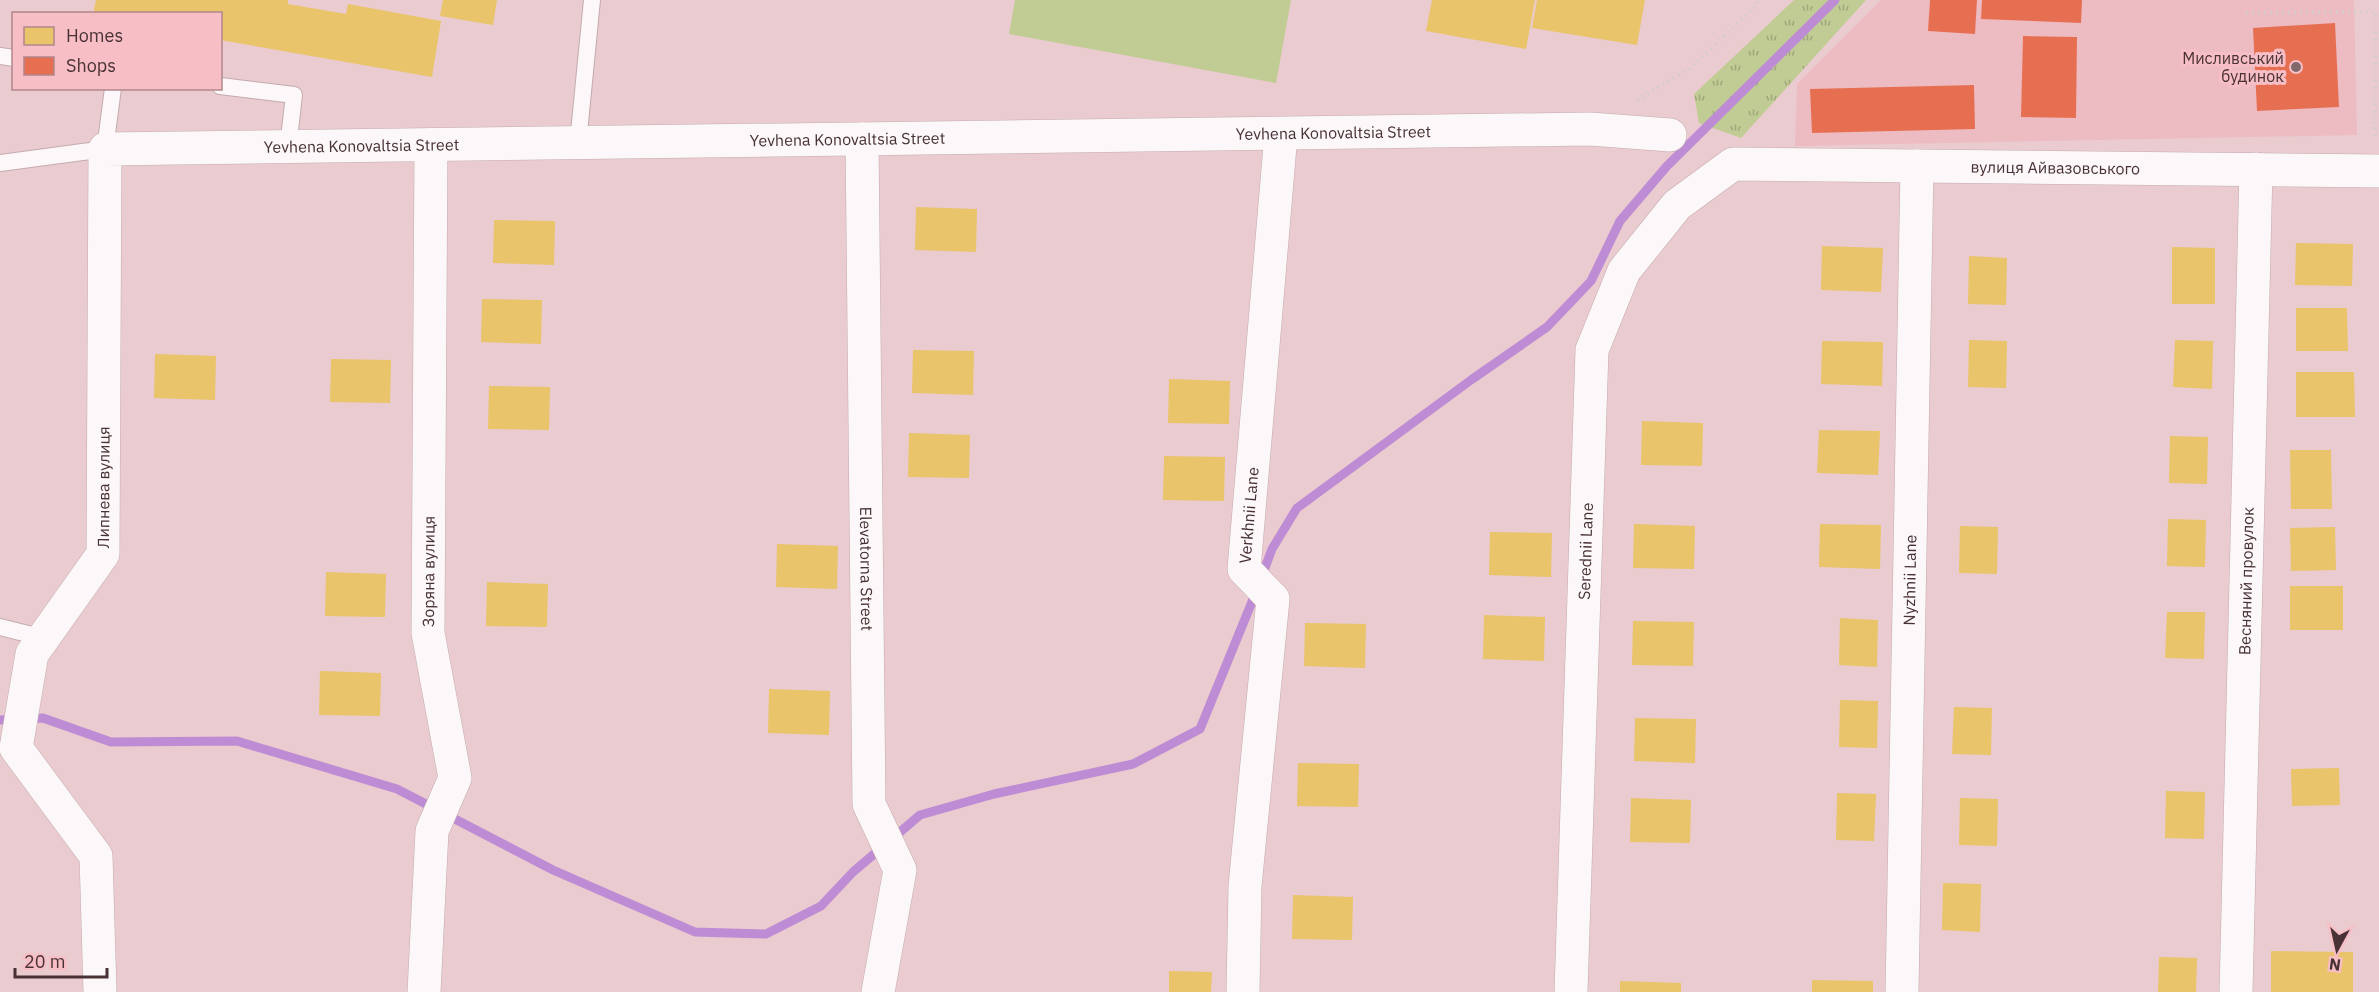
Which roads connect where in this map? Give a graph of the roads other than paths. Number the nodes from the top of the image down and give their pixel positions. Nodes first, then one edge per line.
1 (592, 0) edge
2 (222, 86) edge
3 (113, 90) edge
4 (1281, 134) junction
5 (1670, 135) dead end
6 (862, 139) junction
7 (578, 143) junction
8 (431, 145) junction
9 (288, 147) junction
10 (105, 149) junction
11 (0, 163) edge
12 (1733, 164) joint
13 (1917, 166) junction
14 (2256, 169) junction
15 (2377, 171) edge
16 (0, 627) edge
17 (38, 646) junction
18 (100, 992) edge
19 (424, 992) edge
20 (878, 992) edge
21 (1243, 992) edge
22 (1571, 992) edge
23 (1902, 992) edge
24 (2236, 992) edge

1 - 7 lane
2 - 9 lane
3 - 10 lane
4 - 5 street, Yevhena Konovaltsia Street
4 - 6 street, Yevhena Konovaltsia Street
4 - 21 street, Verkhnii Lane
6 - 7 street, Yevhena Konovaltsia Street
6 - 20 street, Elevatorna Street
7 - 8 street, Yevhena Konovaltsia Street
8 - 9 street, Yevhena Konovaltsia Street
8 - 19 street, Зоряна вулиця
9 - 10 street, Yevhena Konovaltsia Street
10 - 11 lane
10 - 17 street, Липнева вулиця
12 - 13 street, вулиця Айвазовського
12 - 22 street, Serednii Lane
13 - 14 street, вулиця Айвазовського
13 - 23 street, Nyzhnii Lane
14 - 15 street, вулиця Айвазовського
14 - 24 street, Весняний провулок
16 - 17 lane
17 - 18 street, Липнева вулиця

